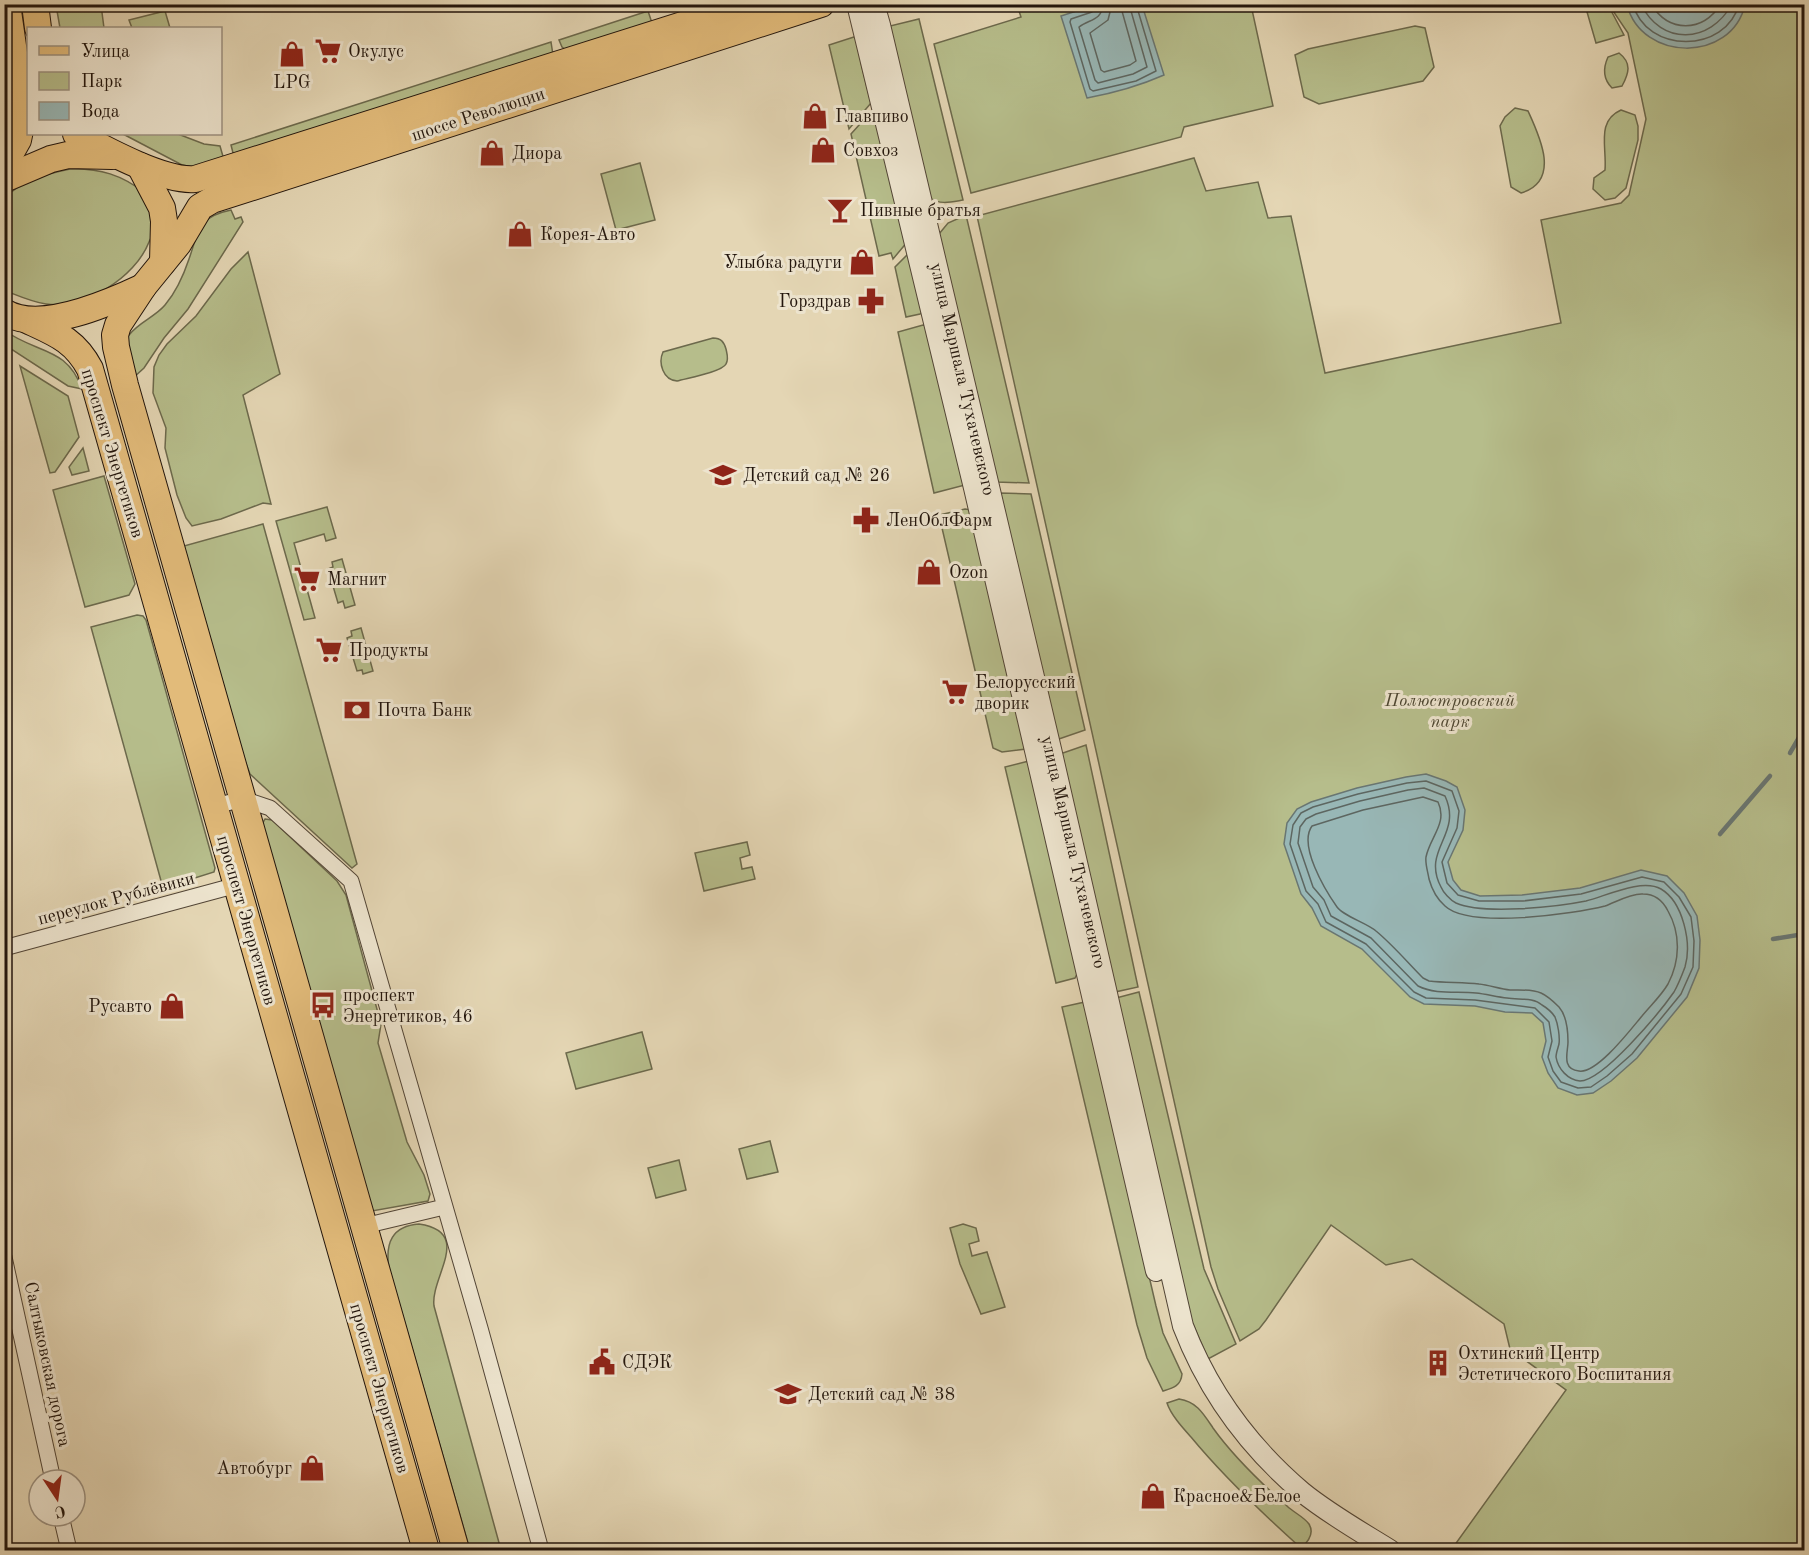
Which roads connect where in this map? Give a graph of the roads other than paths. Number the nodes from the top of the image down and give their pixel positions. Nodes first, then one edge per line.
1 (6, 4) edge
2 (35, 4) edge
3 (749, 4) edge
4 (821, 4) edge
5 (857, 4) edge
6 (874, 4) edge
7 (38, 27) edge
8 (78, 135) edge
9 (131, 161) junction
10 (4, 165) edge
11 (4, 179) edge
12 (163, 262) junction
13 (143, 287) junction
14 (16, 316) edge
15 (243, 799) junction
16 (215, 806) junction
17 (237, 885) junction
18 (4, 948) edge
19 (444, 1207) junction
20 (364, 1226) junction
21 (4, 1257) edge
22 (50, 1468) edge
23 (64, 1528) edge
24 (69, 1551) edge
25 (426, 1551) edge
26 (456, 1551) edge
27 (542, 1551) edge
28 (1365, 1551) edge
29 (1390, 1551) edge

1 - 10 main road
2 - 7 main road
3 - 9 main road, шоссе Революции
4 - 12 main road, шоссе Революции
5 - 28 street, улица Маршала Тухачевского
6 - 29 street, улица Маршала Тухачевского
8 - 9 main road
9 - 11 main road, шоссе Революции
9 - 12 main road
12 - 13 main road, шоссе Революции
13 - 14 main road, шоссе Революции
13 - 15 main road, проспект Энергетиков
14 - 16 main road, проспект Энергетиков
15 - 16 street
15 - 19 street
15 - 20 main road, проспект Энергетиков
16 - 17 main road, проспект Энергетиков
17 - 18 street, переулок Рублёвики
17 - 25 main road, проспект Энергетиков
19 - 20 street
19 - 27 street
20 - 26 main road, проспект Энергетиков
21 - 22 street, Салтыковская дорога
23 - 24 street

